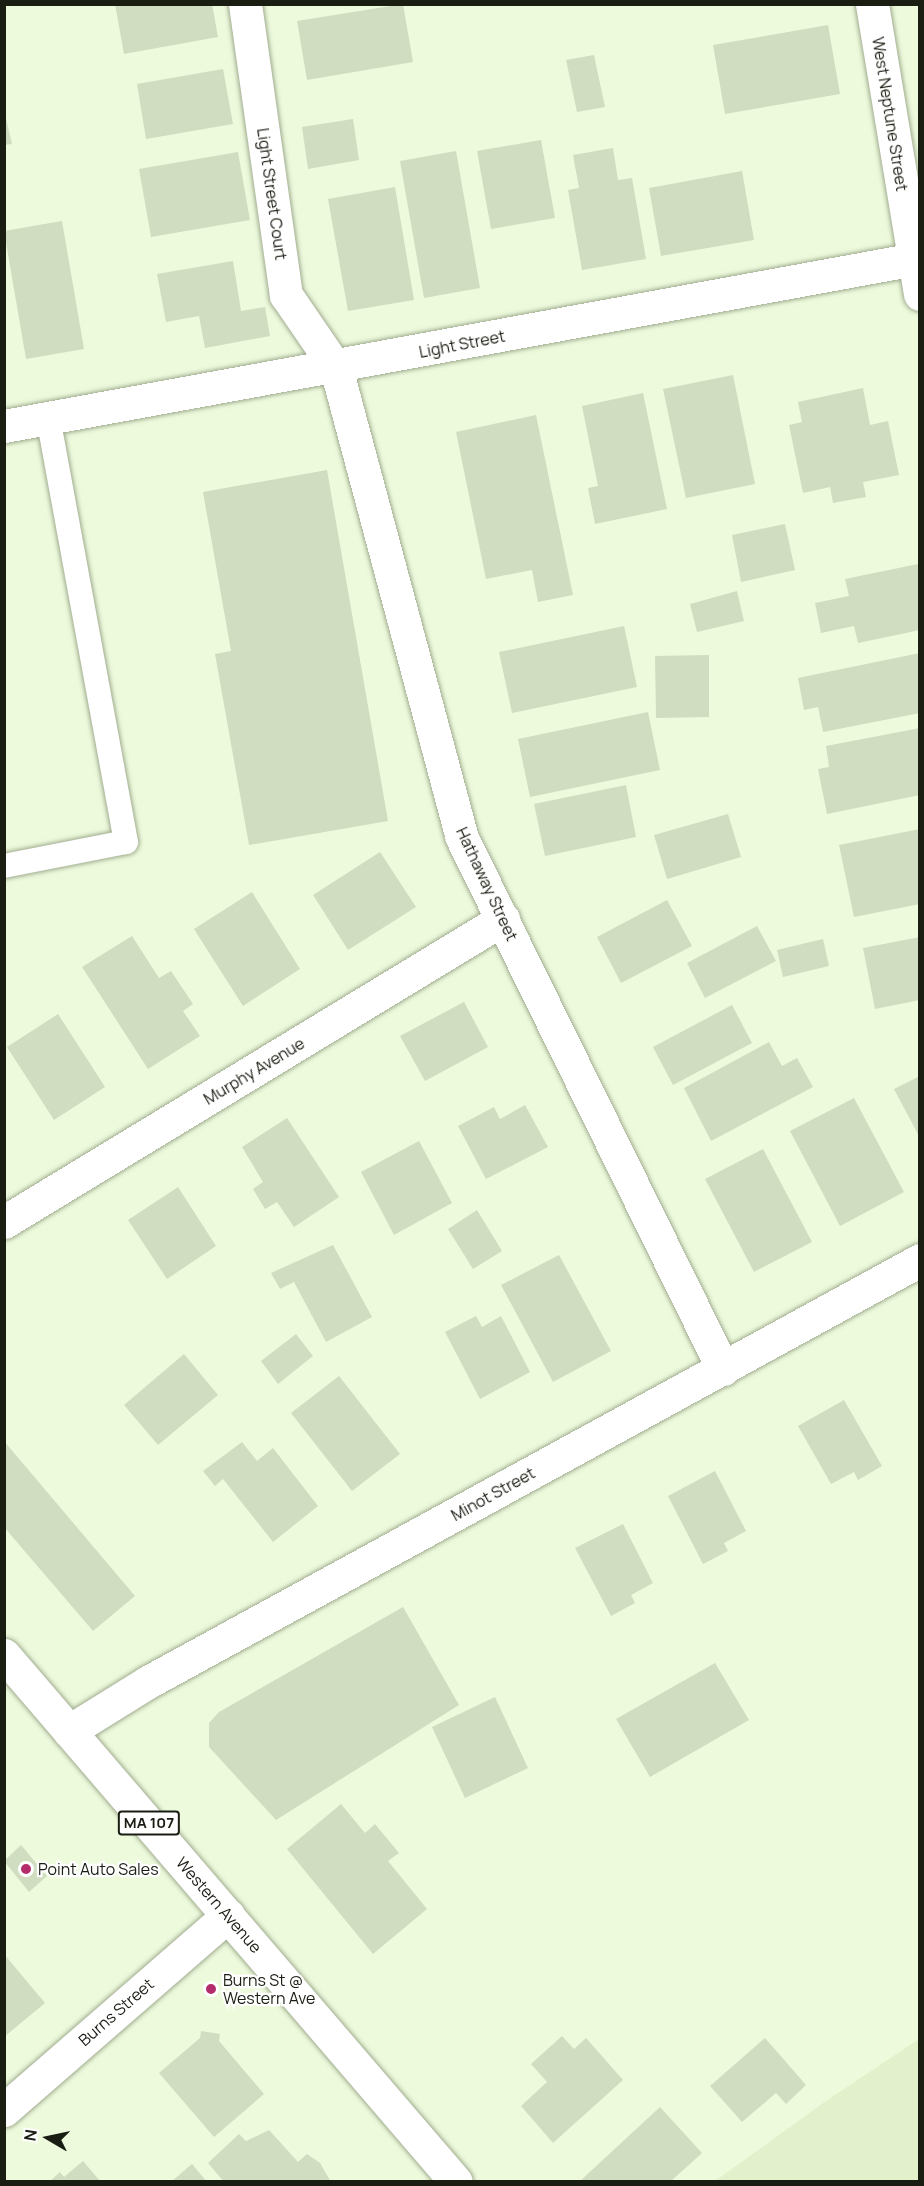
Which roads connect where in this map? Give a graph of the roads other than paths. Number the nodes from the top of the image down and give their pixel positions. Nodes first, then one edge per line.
1 (245, 4) edge
2 (872, 4) edge
3 (917, 259) edge
4 (920, 294) edge
5 (336, 368) junction
6 (48, 419) junction
7 (4, 426) edge
8 (4, 866) edge
9 (503, 919) junction
10 (4, 1222) edge
11 (920, 1260) edge
12 (723, 1369) junction
13 (10, 1672) edge
14 (69, 1731) junction
15 (228, 1915) junction
16 (4, 2110) edge
17 (456, 2181) edge

1 - 5 street, Light Street Court
2 - 3 street, West Neptune Street
3 - 4 street, West Neptune Street
3 - 5 street, Light Street
5 - 6 street, Light Street
5 - 9 street, Hathaway Street
6 - 7 street, Light Street
6 - 8 lane
9 - 10 street, Murphy Avenue
9 - 12 street, Hathaway Street
11 - 12 street, Minot Street
12 - 14 street, Minot Street
13 - 14 street, Western Avenue / MA 107
14 - 15 street, Western Avenue / MA 107
15 - 16 street, Burns Street
15 - 17 street, Western Avenue / MA 107

